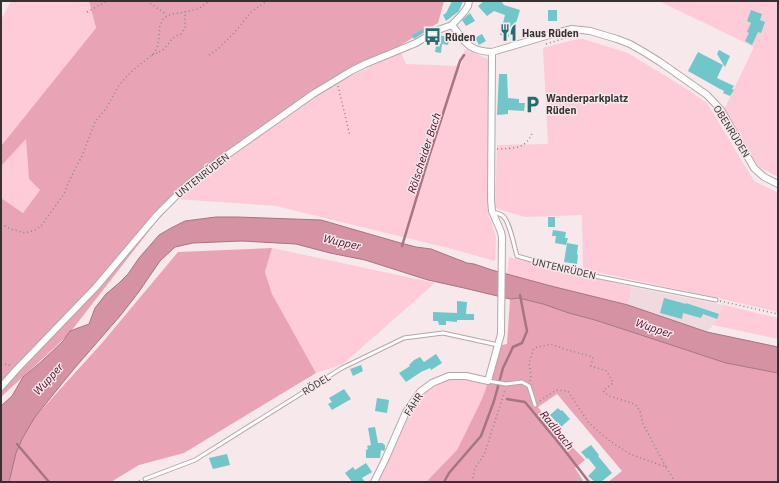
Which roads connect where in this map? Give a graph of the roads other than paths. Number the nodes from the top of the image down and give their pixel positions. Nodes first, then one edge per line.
1 (469, 1) edge
2 (452, 25) junction
3 (492, 52) junction
4 (778, 184) edge
5 (492, 211) junction
6 (716, 300) road end
7 (498, 345) junction
8 (488, 382) junction
9 (1, 387) edge
10 (535, 405) road end
11 (145, 479) dead end
12 (374, 482) edge

1 - 2 street, UNTENRÜDEN
2 - 3 street
2 - 9 street, UNTENRÜDEN
3 - 4 street, OBENRÜDEN
3 - 5 street
5 - 6 lane, UNTENRÜDEN
5 - 7 street
7 - 8 street
7 - 11 lane, RÖDEL
8 - 10 lane, FÄHR
8 - 12 street, FÄHR

